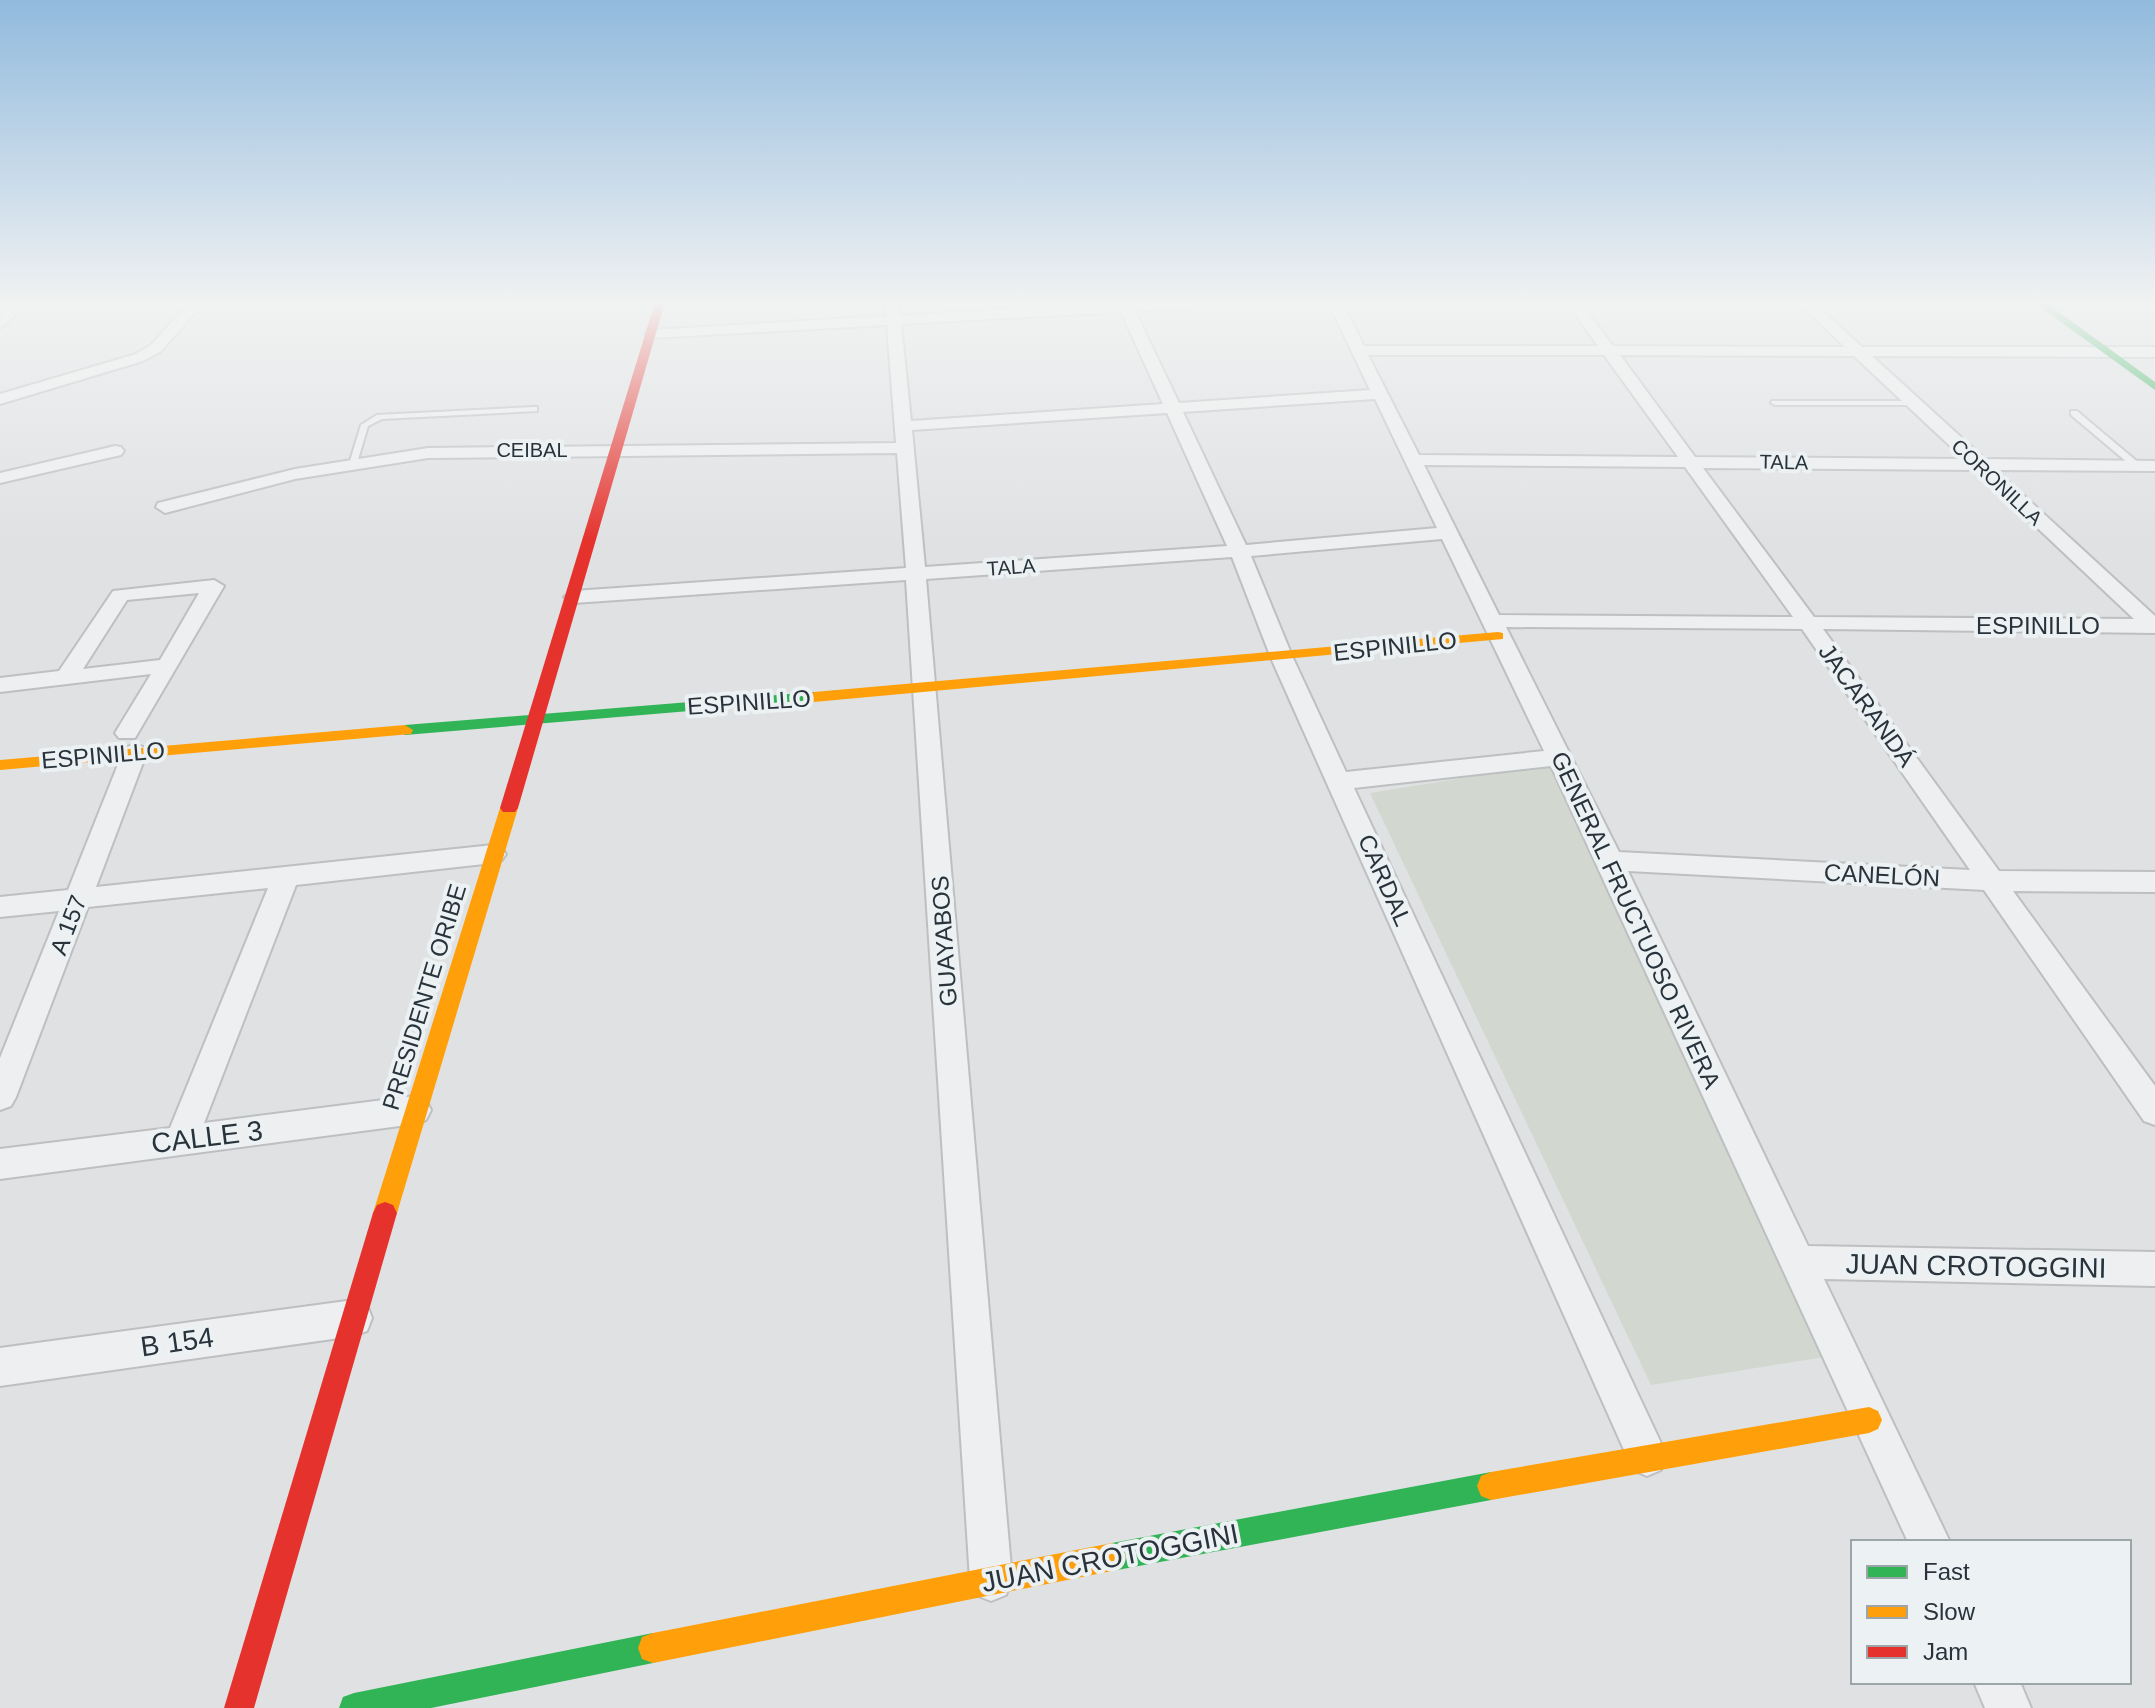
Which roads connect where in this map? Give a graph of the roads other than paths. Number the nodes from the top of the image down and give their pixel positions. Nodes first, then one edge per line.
1 (61, 382) edge
2 (638, 382) edge
3 (899, 382) edge
4 (1160, 382) edge
5 (1374, 382) edge
6 (1632, 382) edge
7 (1890, 382) edge
8 (1380, 394) junction
9 (0, 399) edge
10 (1775, 403) dead end
11 (1912, 403) junction
12 (1171, 407) junction
13 (534, 409) dead end
14 (2074, 413) dead end
15 (903, 437) junction
16 (619, 450) junction
17 (115, 451) dead end
18 (1413, 460) junction
19 (354, 461) junction
20 (1689, 461) junction
21 (1978, 465) junction
22 (2146, 466) edge
23 (26, 472) junction
24 (0, 478) edge
25 (0, 501) edge
26 (165, 507) dead end
27 (1447, 533) junction
28 (1239, 551) junction
29 (914, 574) junction
30 (574, 597) junction
31 (1809, 624) junction
32 (2154, 626) edge
33 (1494, 628) junction
34 (1282, 658) junction
35 (169, 665) junction
36 (66, 677) junction
37 (0, 685) edge
38 (926, 689) junction
39 (536, 718) junction
40 (131, 743) junction
41 (1559, 757) junction
42 (0, 765) edge
43 (1341, 781) junction
44 (493, 854) junction
45 (1610, 861) junction
46 (286, 876) junction
47 (1992, 881) junction
48 (2155, 882) edge
49 (78, 899) junction
50 (0, 907) edge
51 (0, 1097) edge
52 (415, 1110) junction
53 (2155, 1111) edge
54 (181, 1140) junction
55 (0, 1164) edge
56 (1798, 1262) junction
57 (2155, 1269) edge
58 (354, 1318) junction
59 (0, 1367) edge
60 (1869, 1420) junction
61 (1647, 1456) junction
62 (1928, 1540) edge
63 (991, 1580) junction
64 (1997, 1684) edge
65 (239, 1708) edge
66 (354, 1708) edge
67 (2009, 1708) edge

1 - 9 street
2 - 16 street, PRESIDENTE ORIBE
3 - 15 street, GUAYABOS
4 - 12 street, CARDAL
5 - 8 street, GENERAL FRUCTUOSO RIVERA
6 - 20 street, JACARANDÁ
7 - 11 street, CORONILLA
8 - 12 street, CEIBAL
8 - 18 street, GENERAL FRUCTUOSO RIVERA
10 - 11 lane
11 - 21 street, CORONILLA
12 - 15 street, CEIBAL
12 - 28 street, CARDAL
13 - 19 lane
14 - 22 lane
15 - 16 street, CEIBAL
15 - 29 street, GUAYABOS
16 - 19 street, CEIBAL
16 - 30 street, PRESIDENTE ORIBE
17 - 23 street
18 - 20 street, TALA
18 - 27 street, GENERAL FRUCTUOSO RIVERA
19 - 26 street, CEIBAL
20 - 21 street, TALA
20 - 31 street, JACARANDÁ
21 - 22 street, TALA
21 - 32 street, CORONILLA
23 - 24 street
23 - 25 street
27 - 28 street, TALA
27 - 33 street, GENERAL FRUCTUOSO RIVERA
28 - 29 street, TALA
28 - 34 street, CARDAL
29 - 30 street, TALA
29 - 38 street, GUAYABOS
30 - 39 street, PRESIDENTE ORIBE
31 - 32 street, ESPINILLO
31 - 33 street, ESPINILLO
31 - 47 street, JACARANDÁ
33 - 34 street, ESPINILLO
33 - 41 street, GENERAL FRUCTUOSO RIVERA
34 - 38 street, ESPINILLO
34 - 43 street, CARDAL
35 - 36 street
35 - 36 street, A 157
35 - 40 street, A 157
36 - 37 street
38 - 39 street, ESPINILLO
38 - 63 street, GUAYABOS
39 - 40 street, ESPINILLO
39 - 44 street, PRESIDENTE ORIBE
40 - 42 street, ESPINILLO
40 - 49 street, A 157
41 - 43 street
41 - 45 street, GENERAL FRUCTUOSO RIVERA
43 - 61 street, CARDAL
44 - 46 street
44 - 52 street, PRESIDENTE ORIBE
45 - 47 street, CANELÓN
45 - 56 street, GENERAL FRUCTUOSO RIVERA
46 - 49 street
46 - 54 street
47 - 48 street, CANELÓN
47 - 53 street, JACARANDÁ
49 - 50 street
49 - 51 street, A 157
52 - 54 street, CALLE 3
52 - 58 street, PRESIDENTE ORIBE
54 - 55 street, CALLE 3
56 - 57 street, JUAN CROTOGGINI
56 - 60 street, GENERAL FRUCTUOSO RIVERA
58 - 59 street, B 154
58 - 65 street, PRESIDENTE ORIBE
60 - 61 street, JUAN CROTOGGINI
60 - 62 street, GENERAL FRUCTUOSO RIVERA
61 - 63 street, JUAN CROTOGGINI
63 - 66 street, JUAN CROTOGGINI
64 - 67 street

